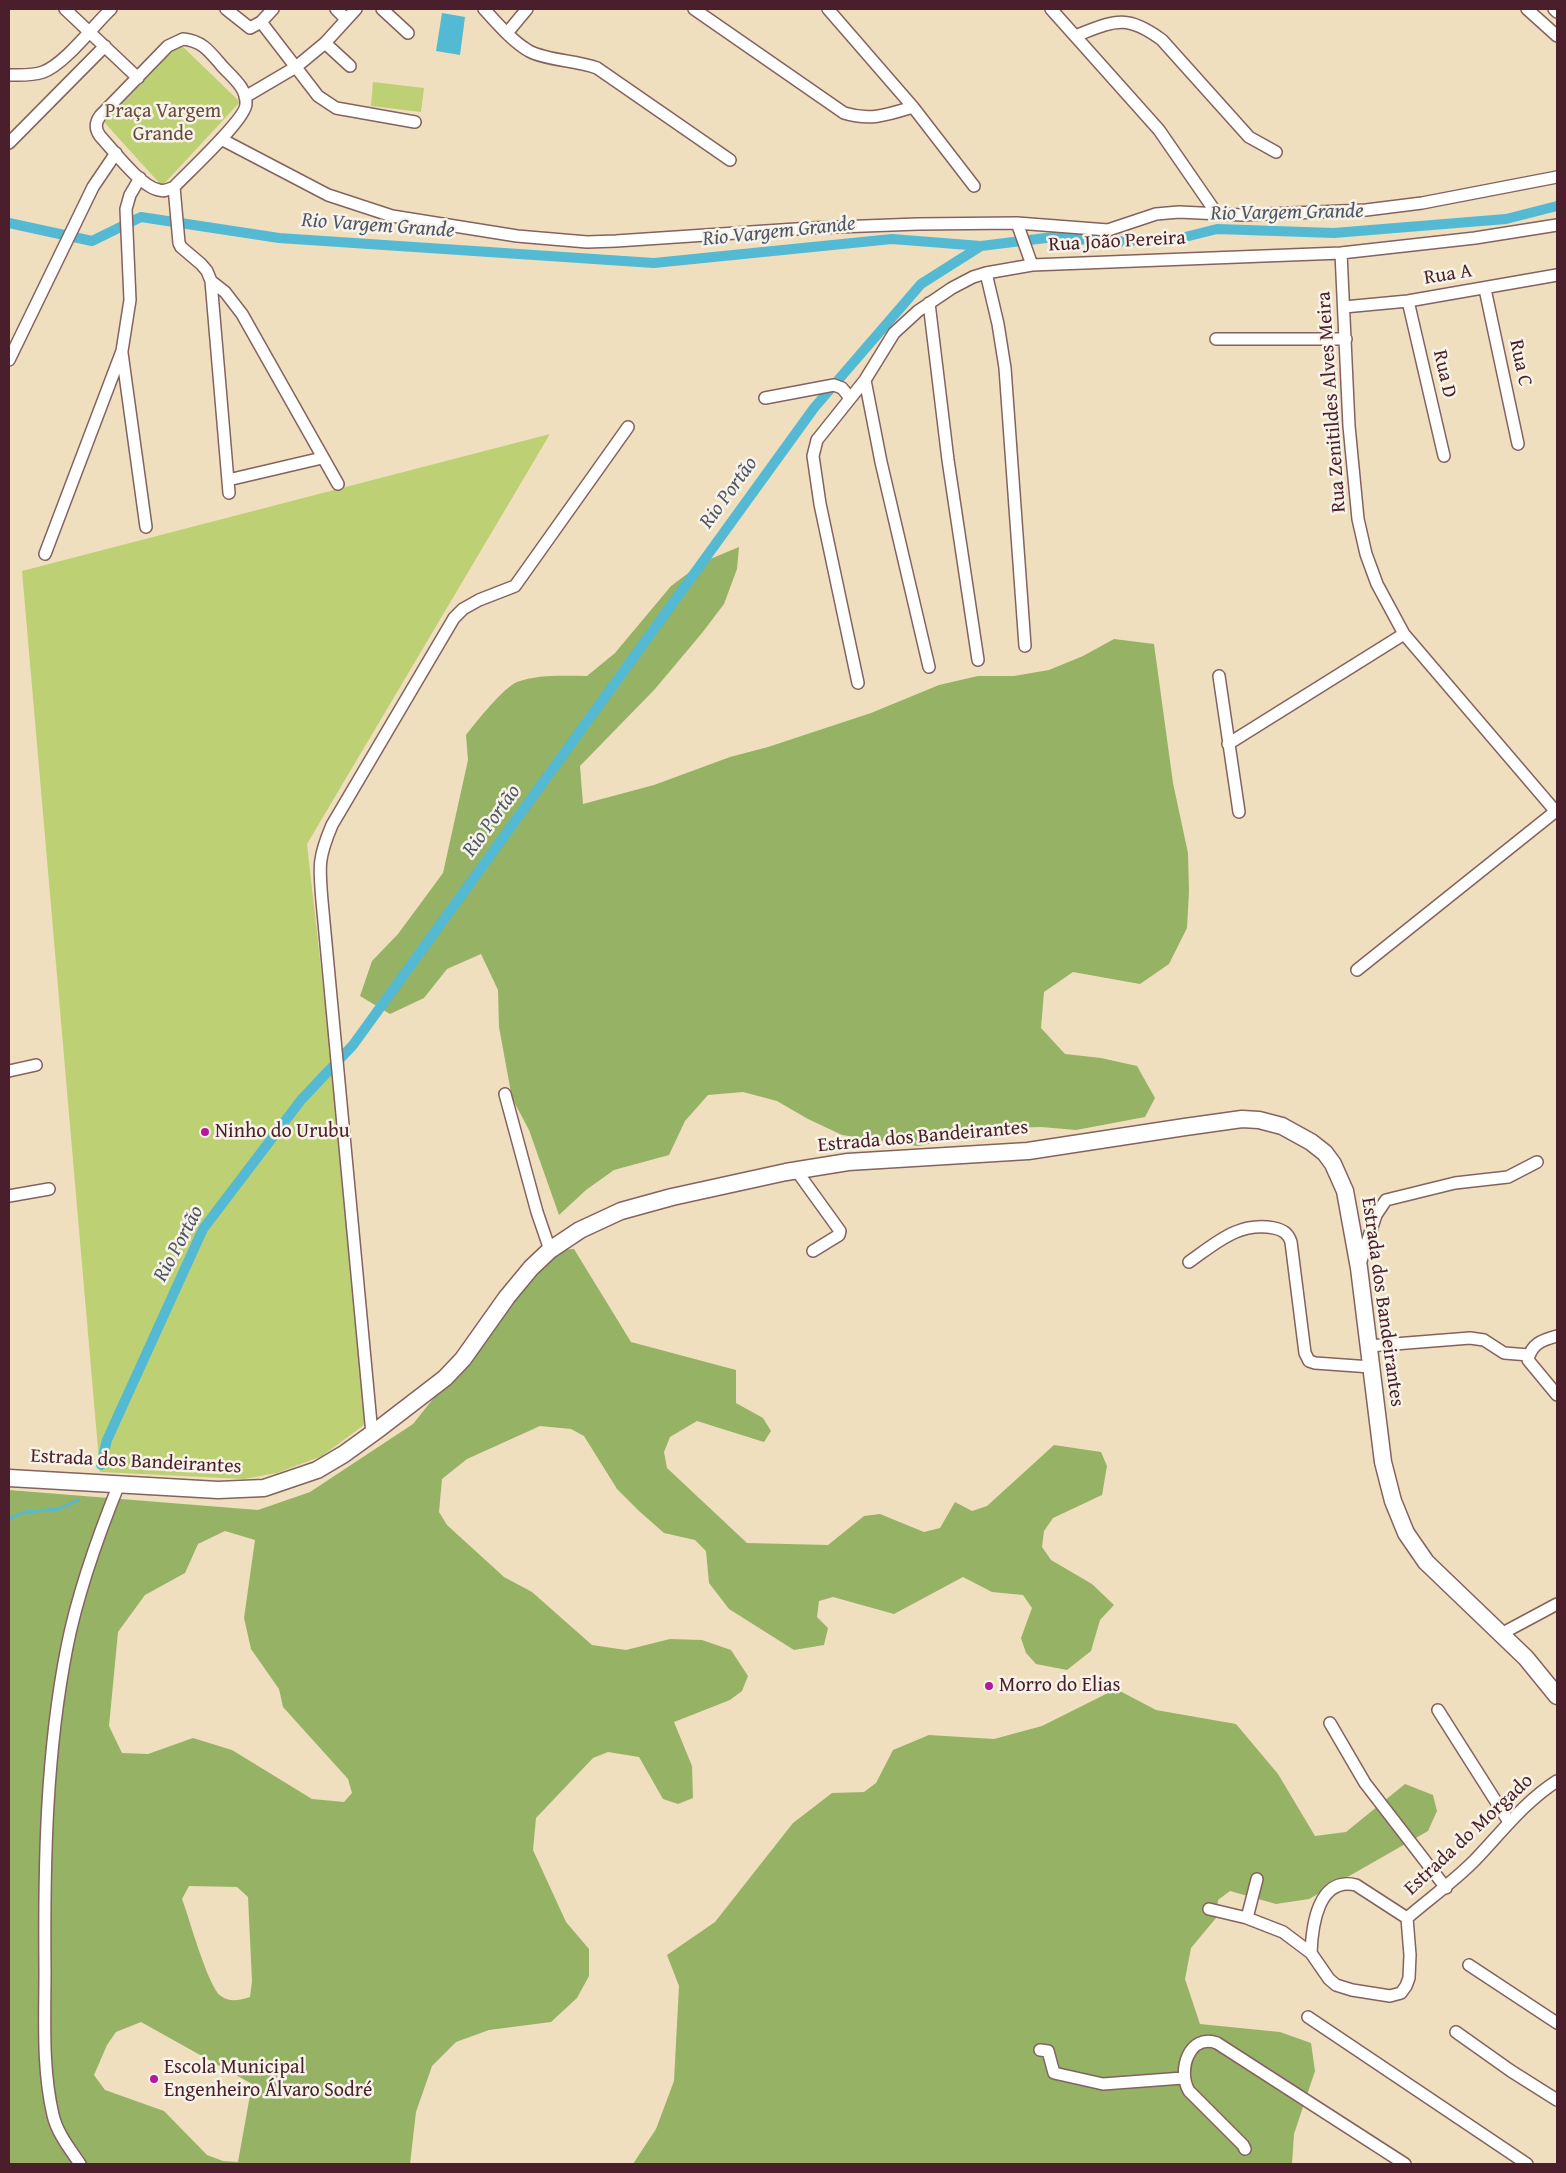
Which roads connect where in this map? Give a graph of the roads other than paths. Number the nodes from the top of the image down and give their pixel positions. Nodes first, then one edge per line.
1 (64, 9) edge
2 (111, 9) edge
3 (226, 9) edge
4 (273, 9) edge
5 (336, 9) edge
6 (356, 9) edge
7 (382, 9) edge
8 (484, 9) edge
9 (527, 9) edge
10 (694, 9) edge
11 (828, 9) edge
12 (1051, 9) edge
13 (1527, 9) edge
14 (1554, 9) edge
15 (709, 12) edge
16 (1557, 12) edge
17 (346, 19) junction
18 (261, 22) junction
19 (89, 31) junction
20 (408, 33) dead end
21 (507, 33) junction
22 (1075, 36) junction
23 (1557, 36) edge
24 (325, 43) junction
25 (105, 46) junction
26 (350, 66) dead end
27 (296, 67) junction
28 (9, 75) edge
29 (138, 78) junction
30 (245, 97) junction
31 (913, 107) junction
32 (415, 122) dead end
33 (221, 139) junction
34 (9, 143) edge
35 (1276, 152) dead end
36 (116, 153) junction
37 (730, 160) dead end
38 (1557, 177) edge
39 (140, 178) junction
40 (974, 186) dead end
41 (174, 187) junction
42 (1217, 214) junction
43 (1557, 225) edge
44 (1019, 228) junction
45 (1342, 253) junction
46 (1032, 265) junction
47 (986, 273) junction
48 (1557, 278) edge
49 (210, 281) junction
50 (1485, 289) junction
51 (1408, 300) junction
52 (929, 303) junction
53 (1344, 307) junction
54 (1216, 339) dead end
55 (1346, 339) junction
56 (122, 351) junction
57 (9, 360) edge
58 (866, 377) junction
59 (764, 398) dead end
60 (850, 398) junction
61 (628, 427) dead end
62 (1518, 444) dead end
63 (1444, 456) dead end
64 (322, 458) junction
65 (228, 480) junction
66 (338, 484) dead end
67 (229, 493) dead end
68 (146, 528) dead end
69 (45, 554) dead end
70 (1404, 634) junction
71 (1025, 646) dead end
72 (978, 660) dead end
73 (929, 667) dead end
74 (1219, 676) dead end
75 (858, 683) dead end
76 (1228, 744) junction
77 (1239, 812) dead end
78 (1556, 812) edge
79 (1357, 970) dead end
80 (36, 1065) dead end
81 (9, 1072) edge
82 (505, 1094) dead end
83 (1537, 1162) dead end
84 (796, 1170) junction
85 (48, 1189) dead end
86 (9, 1196) edge
87 (550, 1250) junction
88 (814, 1251) dead end
89 (1189, 1262) dead end
90 (1359, 1268) junction
91 (1557, 1336) edge
92 (1368, 1346) junction
93 (1529, 1355) junction
94 (1371, 1367) junction
95 (1557, 1395) edge
96 (372, 1434) junction
97 (9, 1478) edge
98 (119, 1484) junction
99 (1557, 1604) edge
100 (1501, 1634) junction
101 (1557, 1696) edge
102 (1438, 1710) dead end
103 (1330, 1723) dead end
104 (1557, 1781) edge
105 (1509, 1822) junction
106 (1257, 1878) dead end
107 (1446, 1888) junction
108 (1209, 1909) dead end
109 (1247, 1918) junction
110 (1407, 1918) junction
111 (1311, 1953) junction
112 (1469, 1965) dead end
113 (1308, 2017) dead end
114 (1557, 2023) edge
115 (1456, 2032) dead end
116 (1040, 2050) dead end
117 (1183, 2078) junction
118 (1557, 2100) edge
119 (1244, 2149) dead end
120 (80, 2164) edge
121 (1405, 2164) edge
122 (1527, 2164) edge

1 - 19 street
2 - 19 street
3 - 18 street
4 - 18 street
5 - 17 street
6 - 17 street
7 - 20 street
8 - 21 street
9 - 21 street
10 - 15 street
11 - 31 street
12 - 22 street
13 - 23 street
14 - 16 street
15 - 31 street
17 - 24 street
18 - 27 street
19 - 25 street
19 - 28 street
21 - 37 street
22 - 35 street
22 - 42 street
24 - 26 street
24 - 27 street
25 - 29 street
25 - 34 street
27 - 30 street
27 - 32 street
29 - 30 street
29 - 36 street
30 - 33 street
31 - 40 street
33 - 41 street
33 - 44 street
36 - 39 street
36 - 57 street
38 - 42 street
39 - 41 street
39 - 56 street
41 - 49 street
42 - 44 street
43 - 45 street, Rua João Pereira
44 - 46 street
45 - 46 street, Rua João Pereira
45 - 53 street, Rua Zenitildes Alves Meira
46 - 47 street, Rua João Pereira
47 - 52 street, Rua João Pereira
47 - 71 street
48 - 50 street, Rua A
49 - 64 street
49 - 65 street
50 - 51 street, Rua A
50 - 62 street, Rua C
51 - 53 street, Rua A
51 - 63 street, Rua D
52 - 58 street, Rua João Pereira
52 - 72 street
53 - 55 street, Rua Zenitildes Alves Meira
54 - 55 street
55 - 70 street, Rua Zenitildes Alves Meira
56 - 68 street
56 - 69 street
58 - 60 street, Rua João Pereira
58 - 73 street
59 - 60 street
60 - 75 street, Rua João Pereira
61 - 96 street
64 - 65 street
64 - 66 street
65 - 67 street
70 - 76 street
70 - 78 street, Rua Zenitildes Alves Meira
74 - 76 street
76 - 77 street
78 - 79 street
80 - 81 street
82 - 87 street
83 - 90 street
84 - 87 main road, Estrada dos Bandeirantes
84 - 88 street
84 - 90 main road, Estrada dos Bandeirantes
85 - 86 street
87 - 96 main road, Estrada dos Bandeirantes
89 - 94 street
90 - 92 main road, Estrada dos Bandeirantes
91 - 93 street
92 - 93 street
92 - 94 main road, Estrada dos Bandeirantes
93 - 95 street
94 - 100 main road, Estrada dos Bandeirantes
96 - 98 main road, Estrada dos Bandeirantes
97 - 98 main road, Estrada dos Bandeirantes
98 - 120 street
99 - 100 street
100 - 101 main road, Estrada dos Bandeirantes
102 - 105 street
103 - 107 street
104 - 105 street, Estrada do Morgado
105 - 107 street, Estrada do Morgado
106 - 109 street
107 - 110 street, Estrada do Morgado
108 - 109 street
109 - 111 street
110 - 111 street
110 - 111 street, Estrada do Morgado
112 - 114 street
113 - 122 street
115 - 118 street
116 - 117 street
117 - 119 street
117 - 121 street

